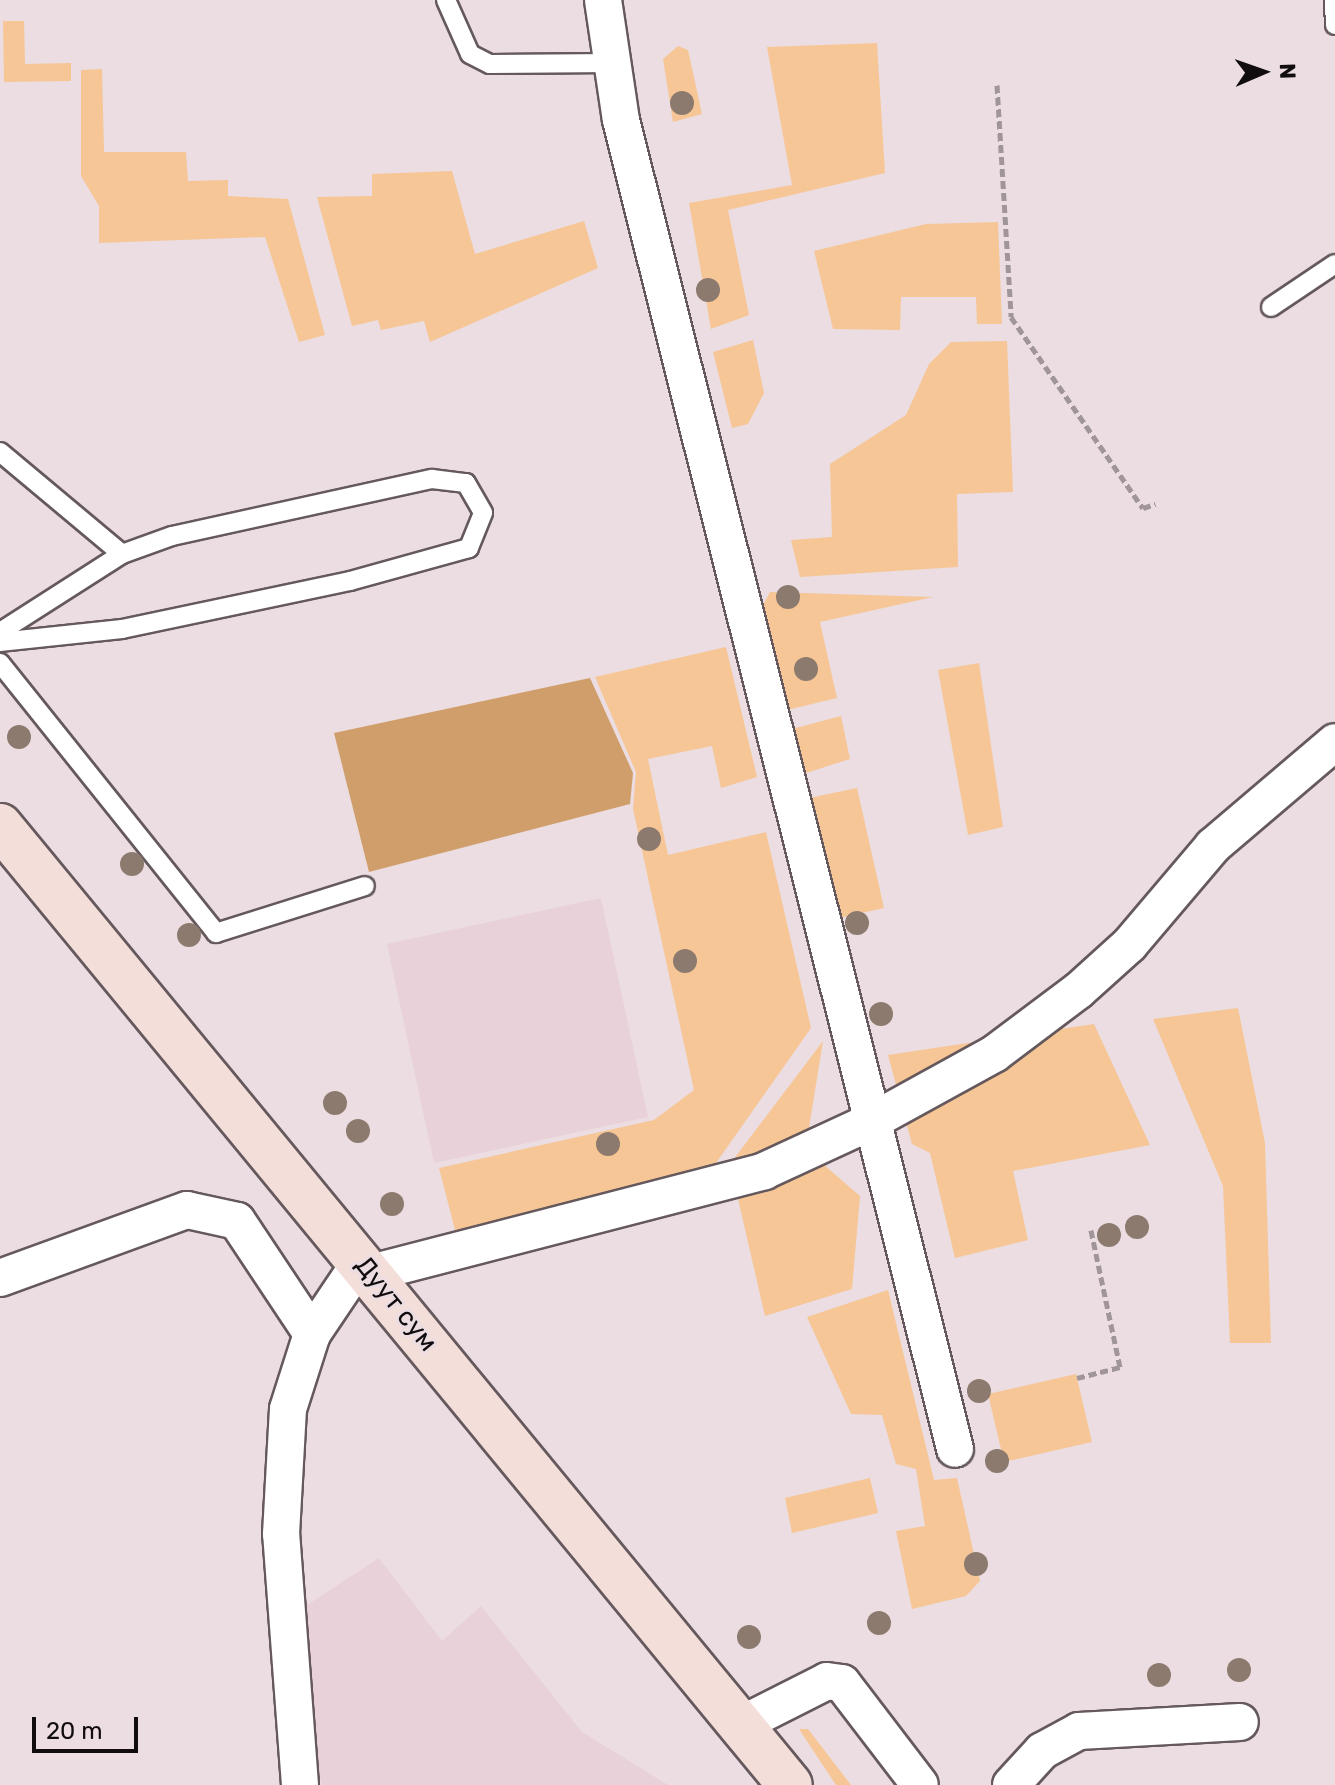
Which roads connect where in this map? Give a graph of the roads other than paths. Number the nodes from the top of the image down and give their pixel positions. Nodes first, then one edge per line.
1 (446, 0) edge
2 (603, 0) edge
3 (1334, 0) edge
4 (1335, 25) edge
5 (613, 63) junction
6 (1335, 264) edge
7 (1271, 307) dead end
8 (0, 452) edge
9 (122, 554) junction
10 (0, 632) edge
11 (0, 642) edge
12 (0, 663) edge
13 (1335, 742) edge
14 (0, 826) edge
15 (365, 886) dead end
16 (872, 1121) junction
17 (366, 1267) junction
18 (0, 1278) edge
19 (312, 1334) junction
20 (955, 1449) dead end
21 (1240, 1722) dead end
22 (740, 1725) junction
23 (300, 1785) edge
24 (790, 1785) edge
25 (920, 1785) edge
26 (1011, 1785) edge

1 - 5 lane
2 - 5 street
3 - 4 lane
5 - 16 street
6 - 7 lane
8 - 9 lane
9 - 10 lane
9 - 11 lane
12 - 15 lane
13 - 16 street
14 - 17 main road, Дуут сум
16 - 17 street
16 - 20 street
17 - 19 street
17 - 22 main road, Дуут сум
18 - 19 street
19 - 23 street
21 - 26 street
22 - 24 main road, Дуут сум
22 - 25 street

